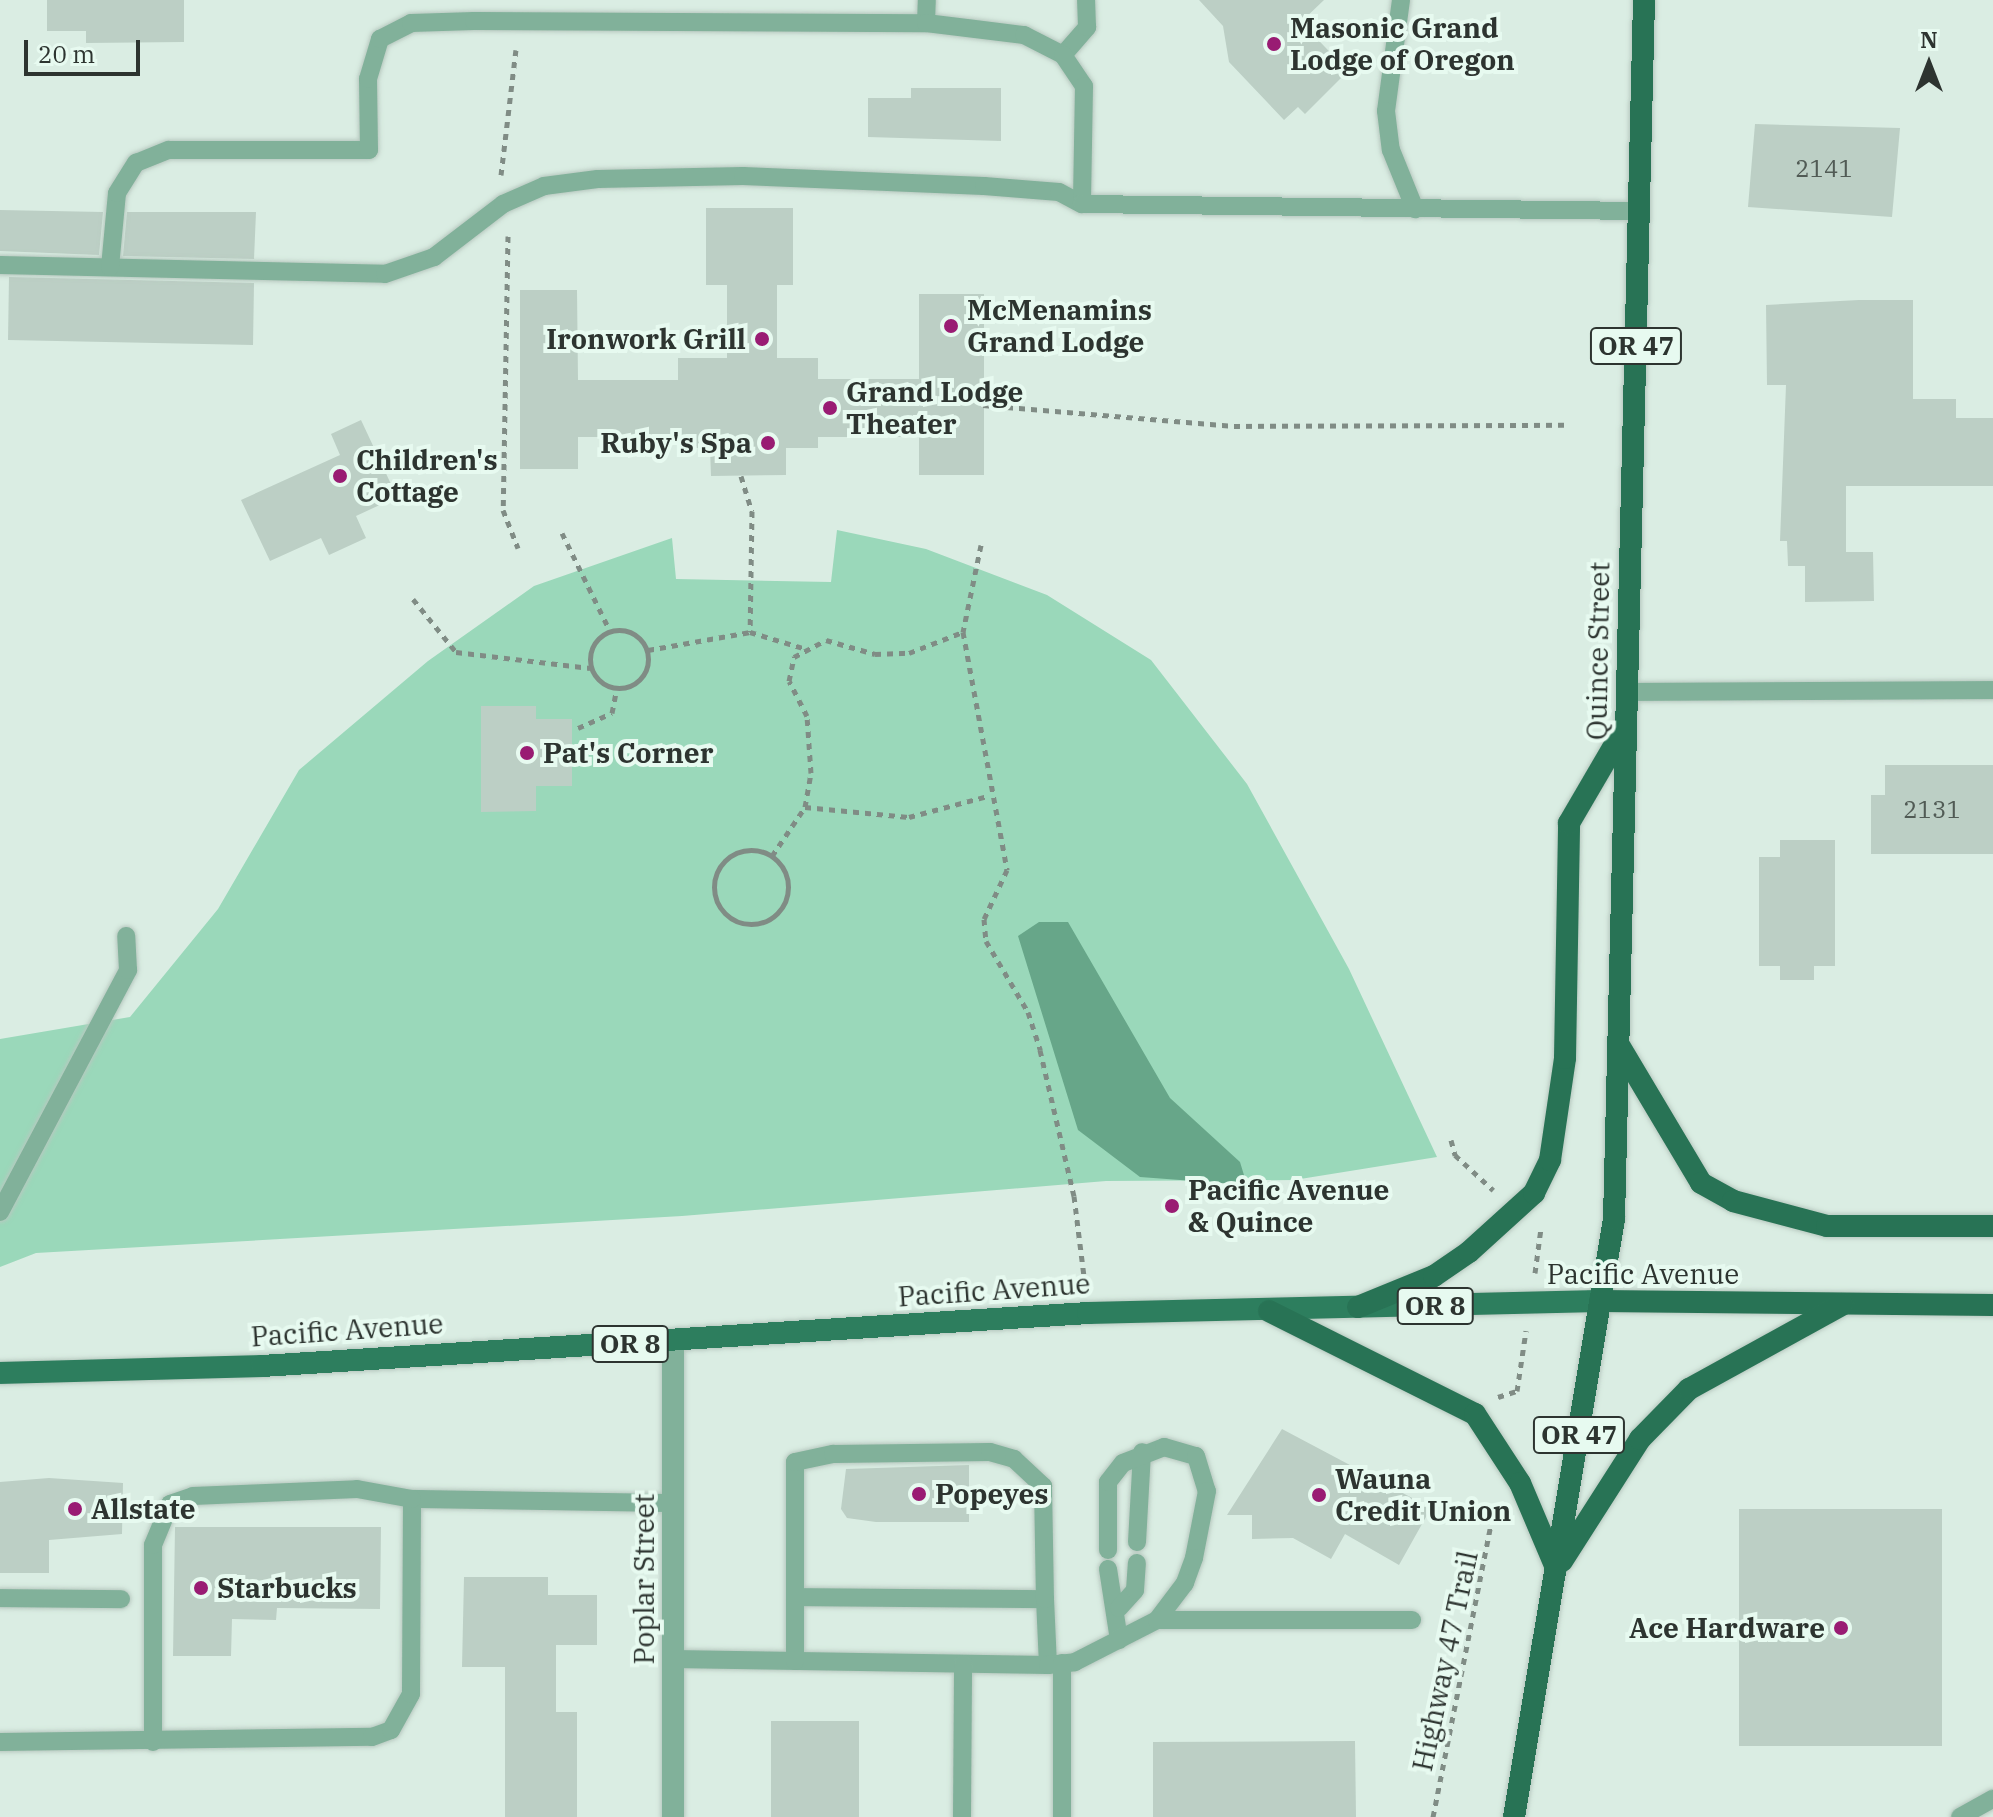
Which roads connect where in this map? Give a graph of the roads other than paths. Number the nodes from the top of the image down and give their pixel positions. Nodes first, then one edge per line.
1 (927, 0) edge
2 (1086, 0) edge
3 (1401, 0) edge
4 (1644, 0) edge
5 (926, 23) junction
6 (1063, 55) junction
7 (1082, 204) junction
8 (1415, 209) junction
9 (1639, 211) junction
10 (0, 265) edge
11 (110, 267) junction
12 (1993, 690) edge
13 (1627, 692) junction
14 (1627, 724) junction
15 (126, 936) dead end
16 (1618, 1044) junction
17 (0, 1212) edge
18 (1993, 1226) edge
19 (1600, 1301) junction
20 (1842, 1305) junction
21 (1993, 1305) edge
22 (1358, 1307) junction
23 (1269, 1311) junction
24 (673, 1341) junction
25 (0, 1373) edge
26 (1142, 1452) junction
27 (412, 1499) junction
28 (674, 1503) junction
29 (1137, 1542) dead end
30 (1108, 1550) dead end
31 (1137, 1563) dead end
32 (1108, 1569) dead end
33 (1557, 1569) junction
34 (795, 1597) junction
35 (0, 1598) edge
36 (121, 1599) dead end
37 (1045, 1599) junction
38 (1119, 1608) junction
39 (1157, 1620) junction
40 (1412, 1620) dead end
41 (1119, 1640) junction
42 (673, 1659) junction
43 (795, 1661) junction
44 (963, 1664) junction
45 (1055, 1664) junction
46 (0, 1742) edge
47 (153, 1742) junction
48 (1993, 1799) edge
49 (673, 1817) edge
50 (962, 1817) edge
51 (1062, 1817) edge
52 (1514, 1817) edge
53 (1960, 1817) edge

1 - 5 lane
2 - 6 lane
3 - 8 lane
4 - 9 highway, Quince Street / OR 47
5 - 6 lane
5 - 11 lane
6 - 7 lane
7 - 8 lane
7 - 11 lane
8 - 9 lane
9 - 13 highway, Quince Street / OR 47
10 - 11 lane
12 - 13 lane
13 - 14 highway, Quince Street / OR 47
14 - 16 highway, Quince Street / OR 47
14 - 22 highway
15 - 17 lane
16 - 18 highway
16 - 19 highway, Quince Street / OR 47
19 - 20 highway, Pacific Avenue / OR 8
19 - 22 main road, Pacific Avenue / OR 8
19 - 33 highway, OR 47
20 - 21 highway, Pacific Avenue / OR 8
20 - 33 highway
22 - 23 main road, Pacific Avenue / OR 8
23 - 24 main road, Pacific Avenue / OR 8
23 - 33 highway
24 - 25 main road, Pacific Avenue / OR 8
24 - 28 street, Poplar Street
26 - 29 lane
26 - 30 lane
26 - 39 lane
27 - 28 lane
27 - 47 lane
27 - 47 lane
28 - 42 street, Poplar Street
31 - 38 lane
32 - 38 lane
33 - 52 highway, OR 47
34 - 37 lane
34 - 37 lane
34 - 43 lane
35 - 36 lane
37 - 45 lane
38 - 41 lane
39 - 40 lane
39 - 41 lane
41 - 45 lane
42 - 43 lane
42 - 49 street, Poplar Street
43 - 44 lane
44 - 45 lane
44 - 50 lane
45 - 51 lane
46 - 47 lane
48 - 53 lane

